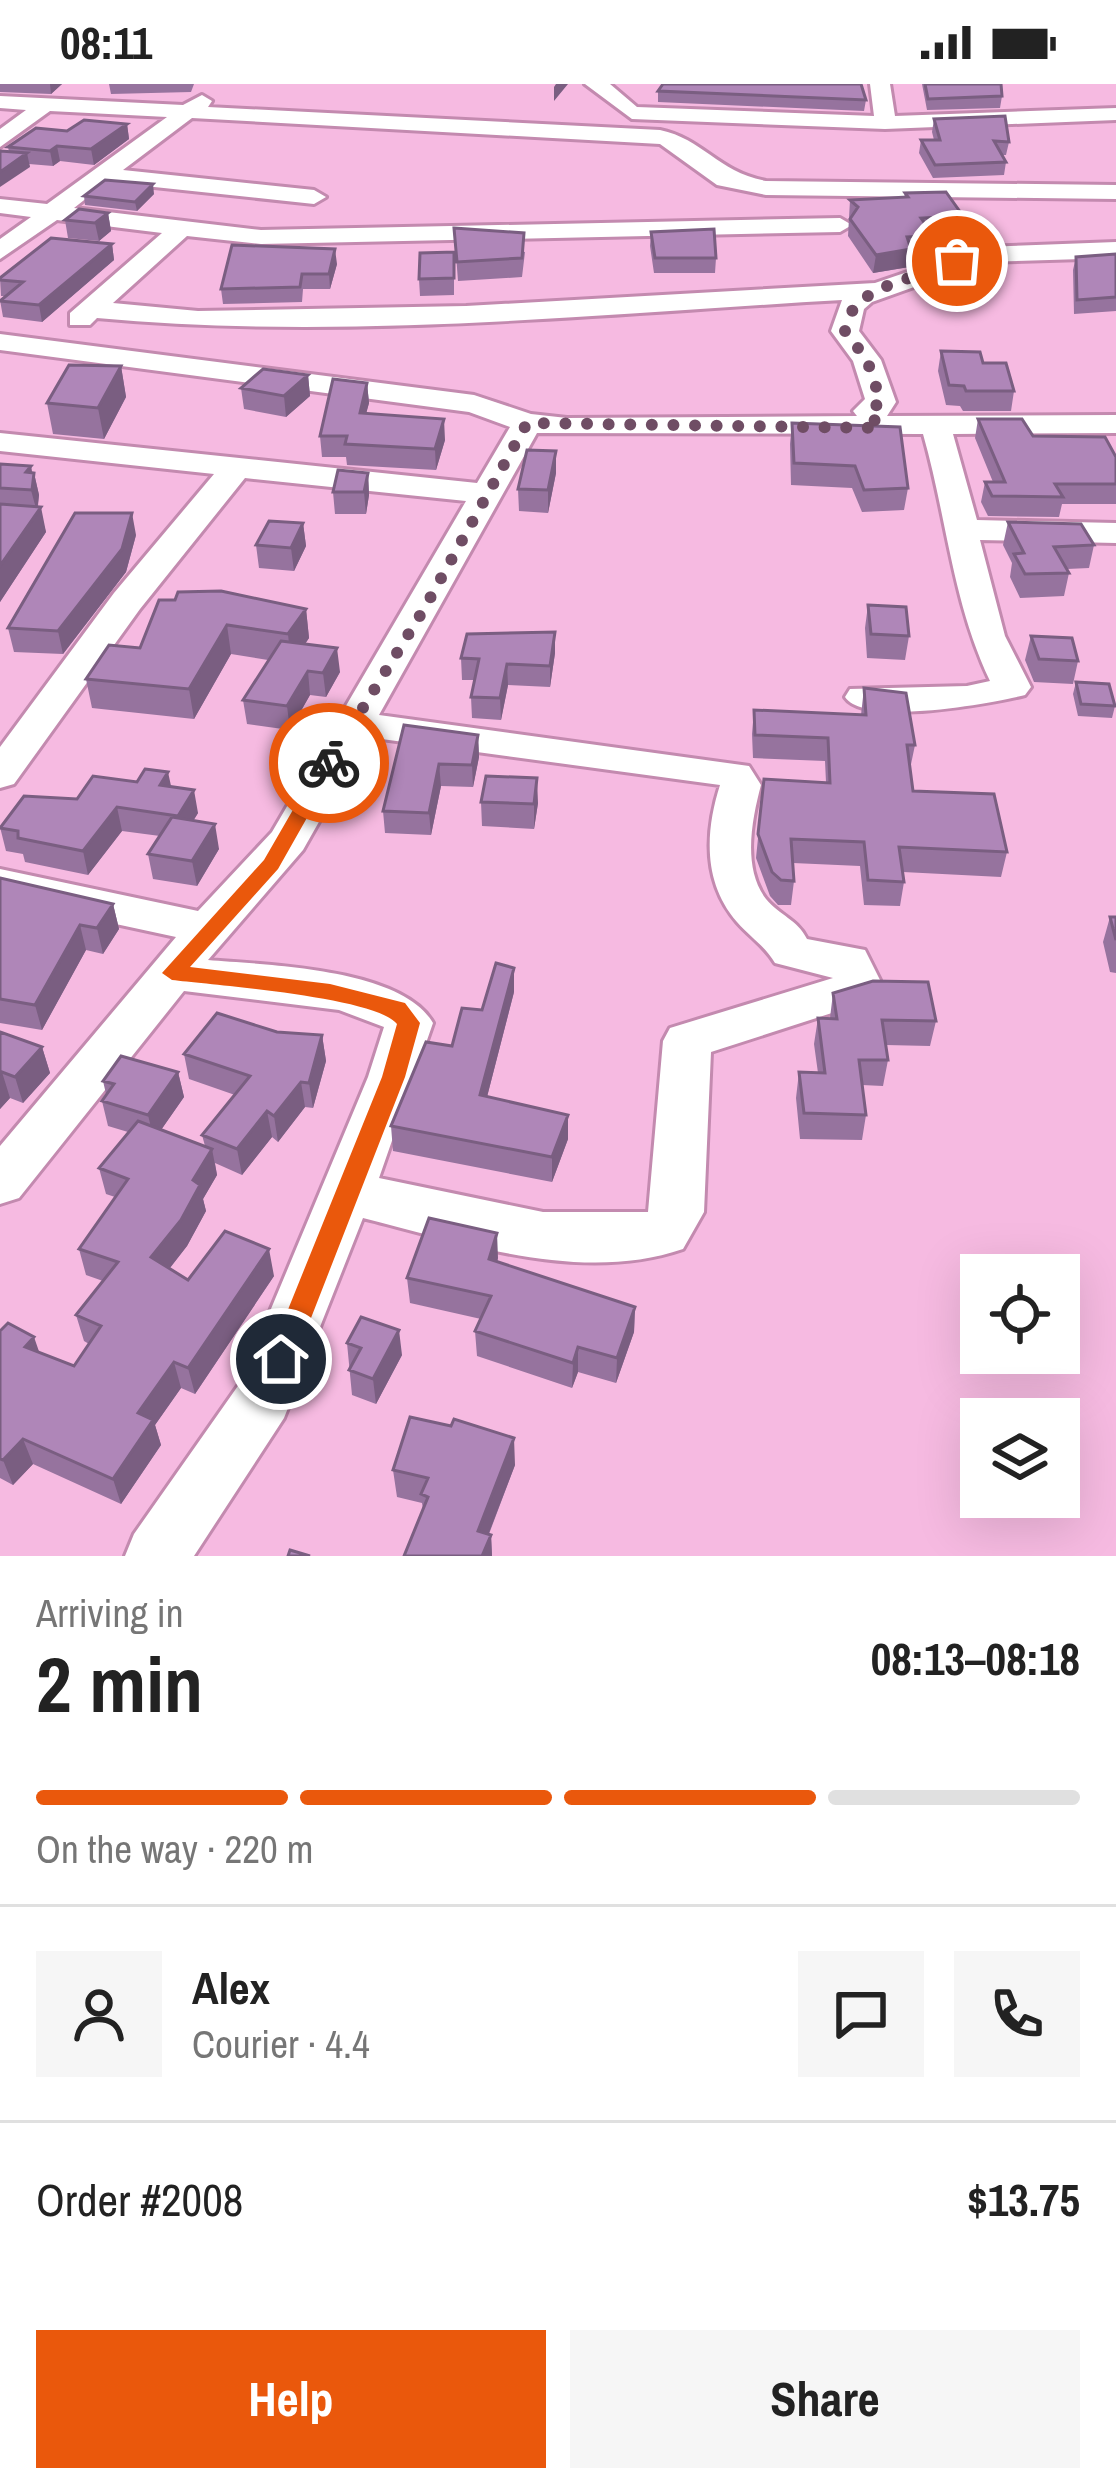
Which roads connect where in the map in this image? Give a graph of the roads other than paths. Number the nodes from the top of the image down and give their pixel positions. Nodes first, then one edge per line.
1 (595, 84) edge
2 (880, 84) edge
3 (1075, 91) dead end
4 (205, 96) edge
5 (763, 98) edge
6 (0, 102) edge
7 (46, 104) junction
8 (630, 112) junction
9 (1116, 114) edge
10 (740, 117) junction
11 (1054, 118) junction
12 (885, 123) junction
13 (0, 140) edge
14 (1116, 143) edge
15 (103, 175) junction
16 (1116, 192) edge
17 (314, 197) dead end
18 (0, 206) edge
19 (54, 212) junction
20 (840, 225) dead end
21 (178, 231) junction
22 (0, 250) edge
23 (1116, 250) edge
24 (872, 290) junction
25 (91, 309) junction
26 (0, 342) edge
27 (48, 348) junction
28 (527, 423) junction
29 (1116, 424) edge
30 (880, 428) junction
31 (936, 428) junction
32 (0, 442) edge
33 (237, 467) junction
34 (488, 494) junction
35 (962, 530) junction
36 (1116, 533) edge
37 (864, 697) edge
38 (353, 723) junction
39 (0, 776) edge
40 (0, 884) edge
41 (208, 929) junction
42 (172, 973) junction
43 (0, 1184) edge
44 (344, 1191) junction
45 (157, 1556) edge

1 - 8 street
2 - 12 street
3 - 11 street
4 - 7 street
4 - 8 street
4 - 15 street
4 - 16 street
5 - 10 street
6 - 7 street
7 - 13 street
8 - 10 street
9 - 11 street
10 - 12 street
11 - 12 street
11 - 14 street
15 - 17 street
15 - 19 street
18 - 19 street
19 - 21 street
19 - 22 street
20 - 21 street
21 - 25 street
23 - 24 street
24 - 25 street
24 - 30 street
25 - 27 street
26 - 27 street
27 - 28 street
28 - 30 street
28 - 34 street
29 - 31 street
30 - 31 street
31 - 35 street
32 - 33 street
33 - 34 street
33 - 39 street
34 - 38 street
35 - 36 street
35 - 37 street
38 - 41 street
38 - 44 street
40 - 41 street
41 - 42 street
42 - 43 street
42 - 44 street
44 - 45 street

